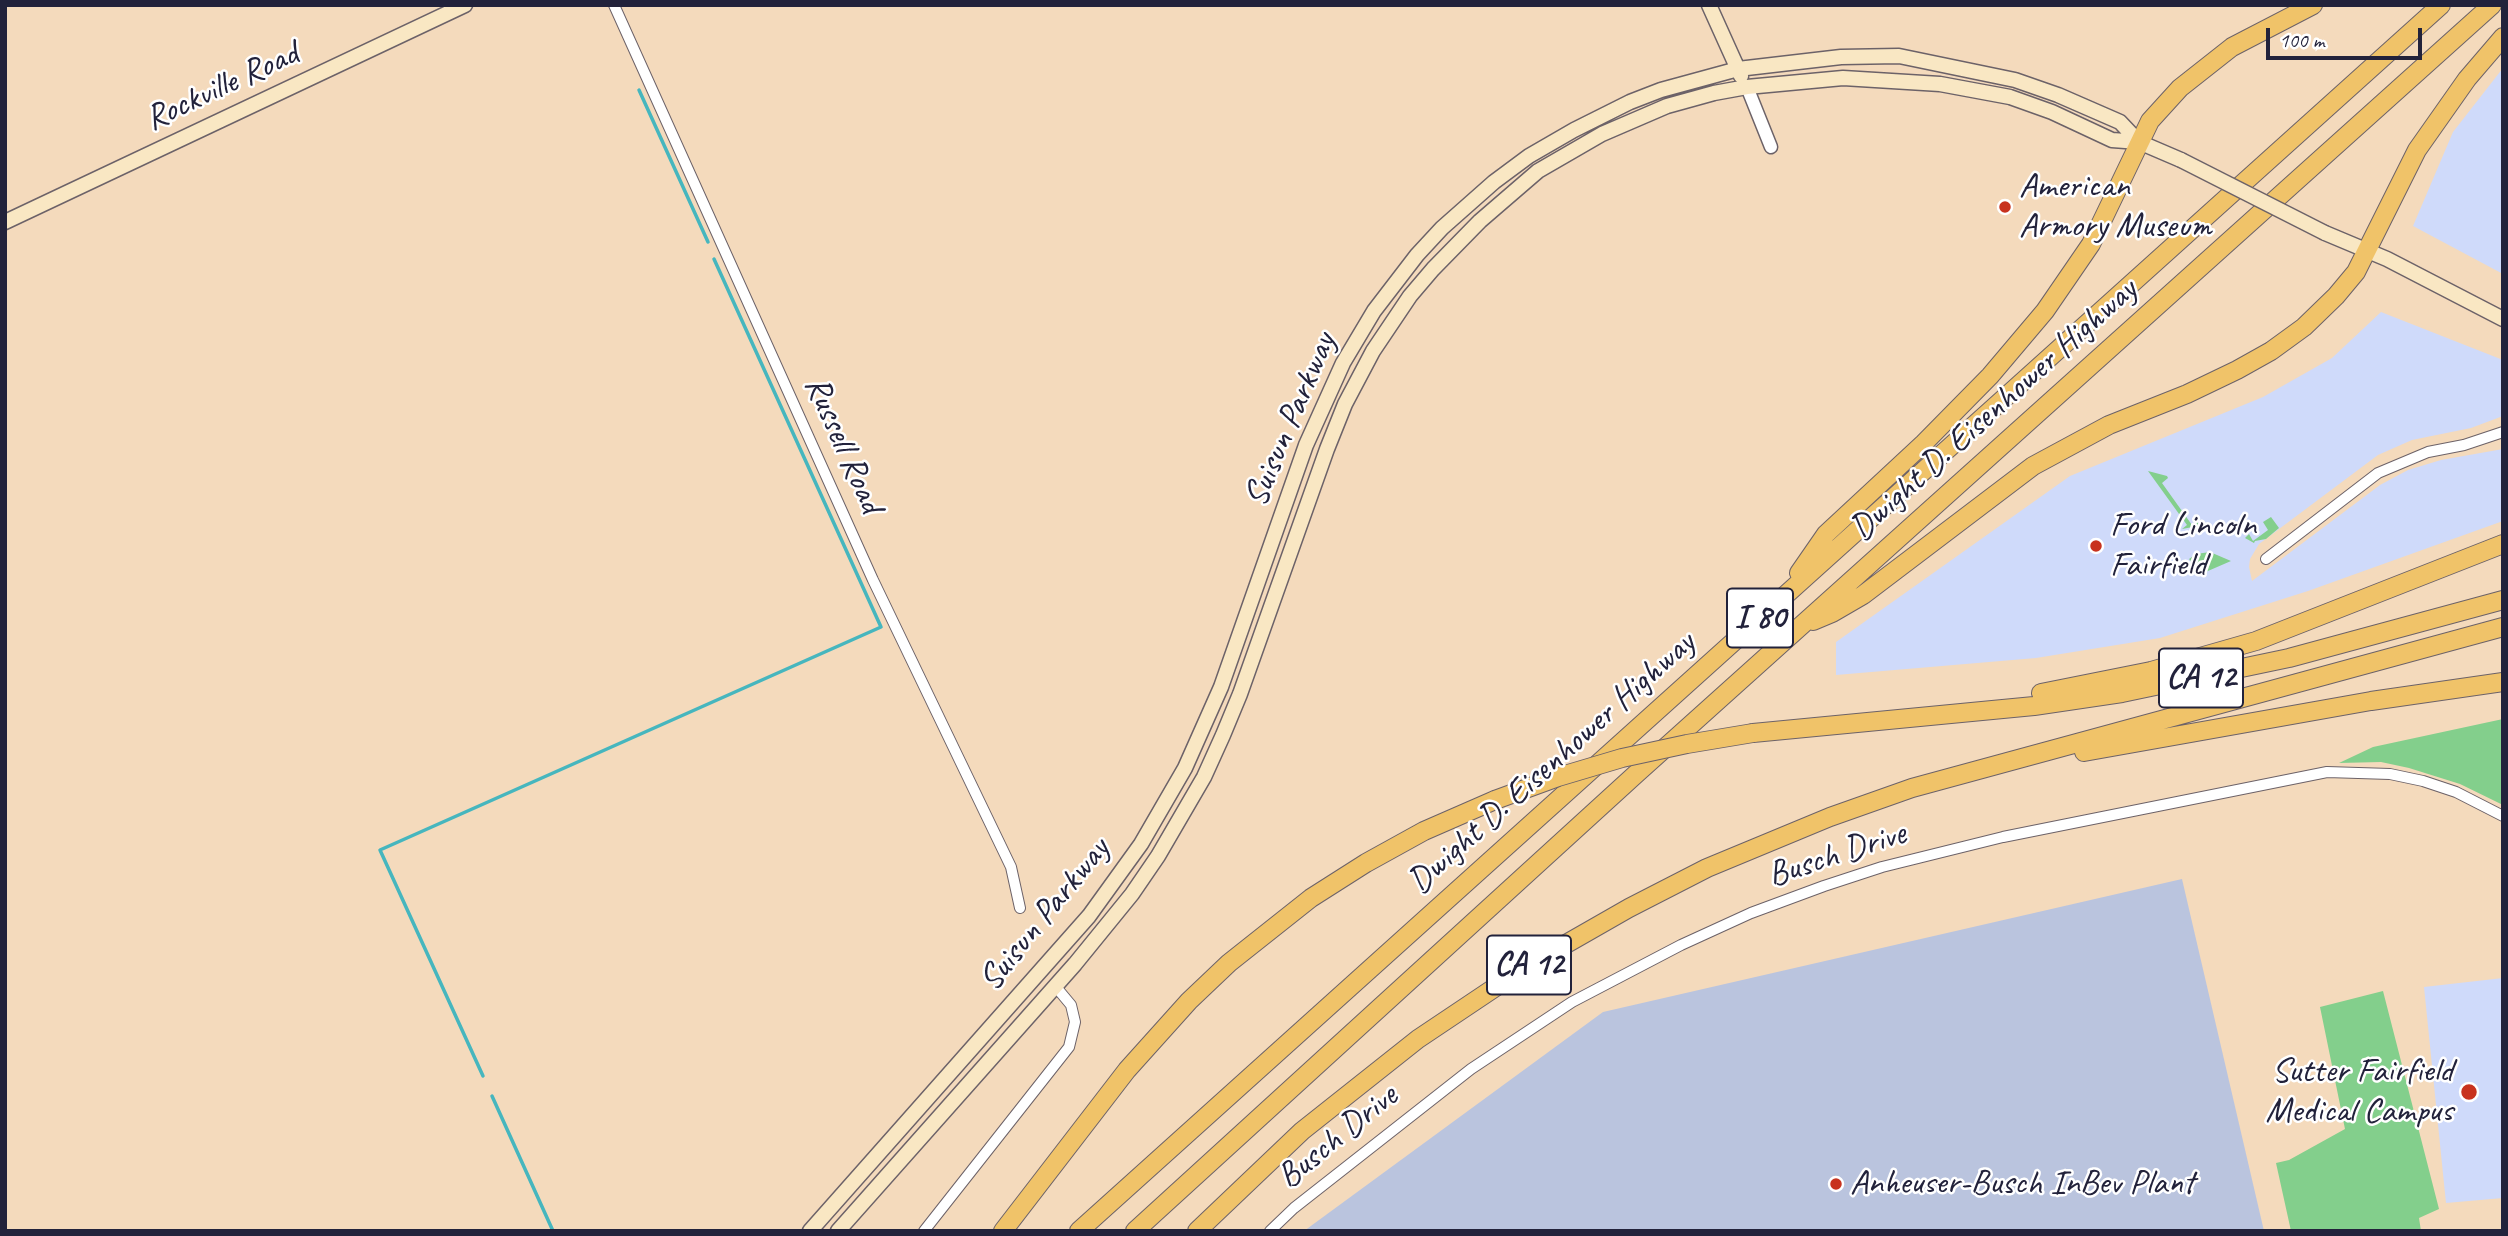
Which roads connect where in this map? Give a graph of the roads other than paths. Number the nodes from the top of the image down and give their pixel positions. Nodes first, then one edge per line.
1 (465, 5) edge
2 (614, 5) edge
3 (1709, 5) edge
4 (2313, 5) edge
5 (2441, 5) edge
6 (2492, 5) edge
7 (2503, 37) edge
8 (1738, 69) junction
9 (1747, 87) junction
10 (2139, 142) junction
11 (1771, 147) dead end
12 (5, 222) edge
13 (2366, 250) junction
14 (2503, 319) edge
15 (2503, 432) edge
16 (2503, 544) edge
17 (2266, 559) dead end
18 (1780, 600) junction
19 (2503, 600) edge
20 (1800, 626) junction
21 (2503, 627) edge
22 (2503, 682) edge
23 (1893, 720) junction
24 (1912, 788) junction
25 (2503, 816) edge
26 (1020, 908) dead end
27 (1056, 987) junction
28 (1199, 1230) edge
29 (810, 1231) edge
30 (838, 1231) edge
31 (924, 1231) edge
32 (1003, 1231) edge
33 (1079, 1231) edge
34 (1135, 1231) edge
35 (1270, 1231) edge

1 - 12 main road, Rockville Road
2 - 26 street, Russell Road
3 - 8 main road
4 - 10 highway
5 - 18 highway, Dwight D. Eisenhower Highway / I 80
6 - 20 highway, Dwight D. Eisenhower Highway / I 80
7 - 13 highway
8 - 9 main road
8 - 10 main road, Suisun Parkway
8 - 29 main road, Suisun Parkway
9 - 10 main road, Suisun Parkway
9 - 11 street
9 - 27 main road, Suisun Parkway
10 - 13 main road, Suisun Parkway, bridge
10 - 18 highway
13 - 14 main road, Suisun Parkway
13 - 20 highway
15 - 17 street
16 - 23 highway
18 - 33 highway, Dwight D. Eisenhower Highway / I 80
19 - 23 highway, CA 12
20 - 34 highway, Dwight D. Eisenhower Highway / I 80
21 - 24 highway, CA 12
22 - 24 highway
23 - 32 highway, CA 12, bridge
24 - 28 highway, CA 12
25 - 35 street, Busch Drive
27 - 30 main road, Suisun Parkway
27 - 31 street

